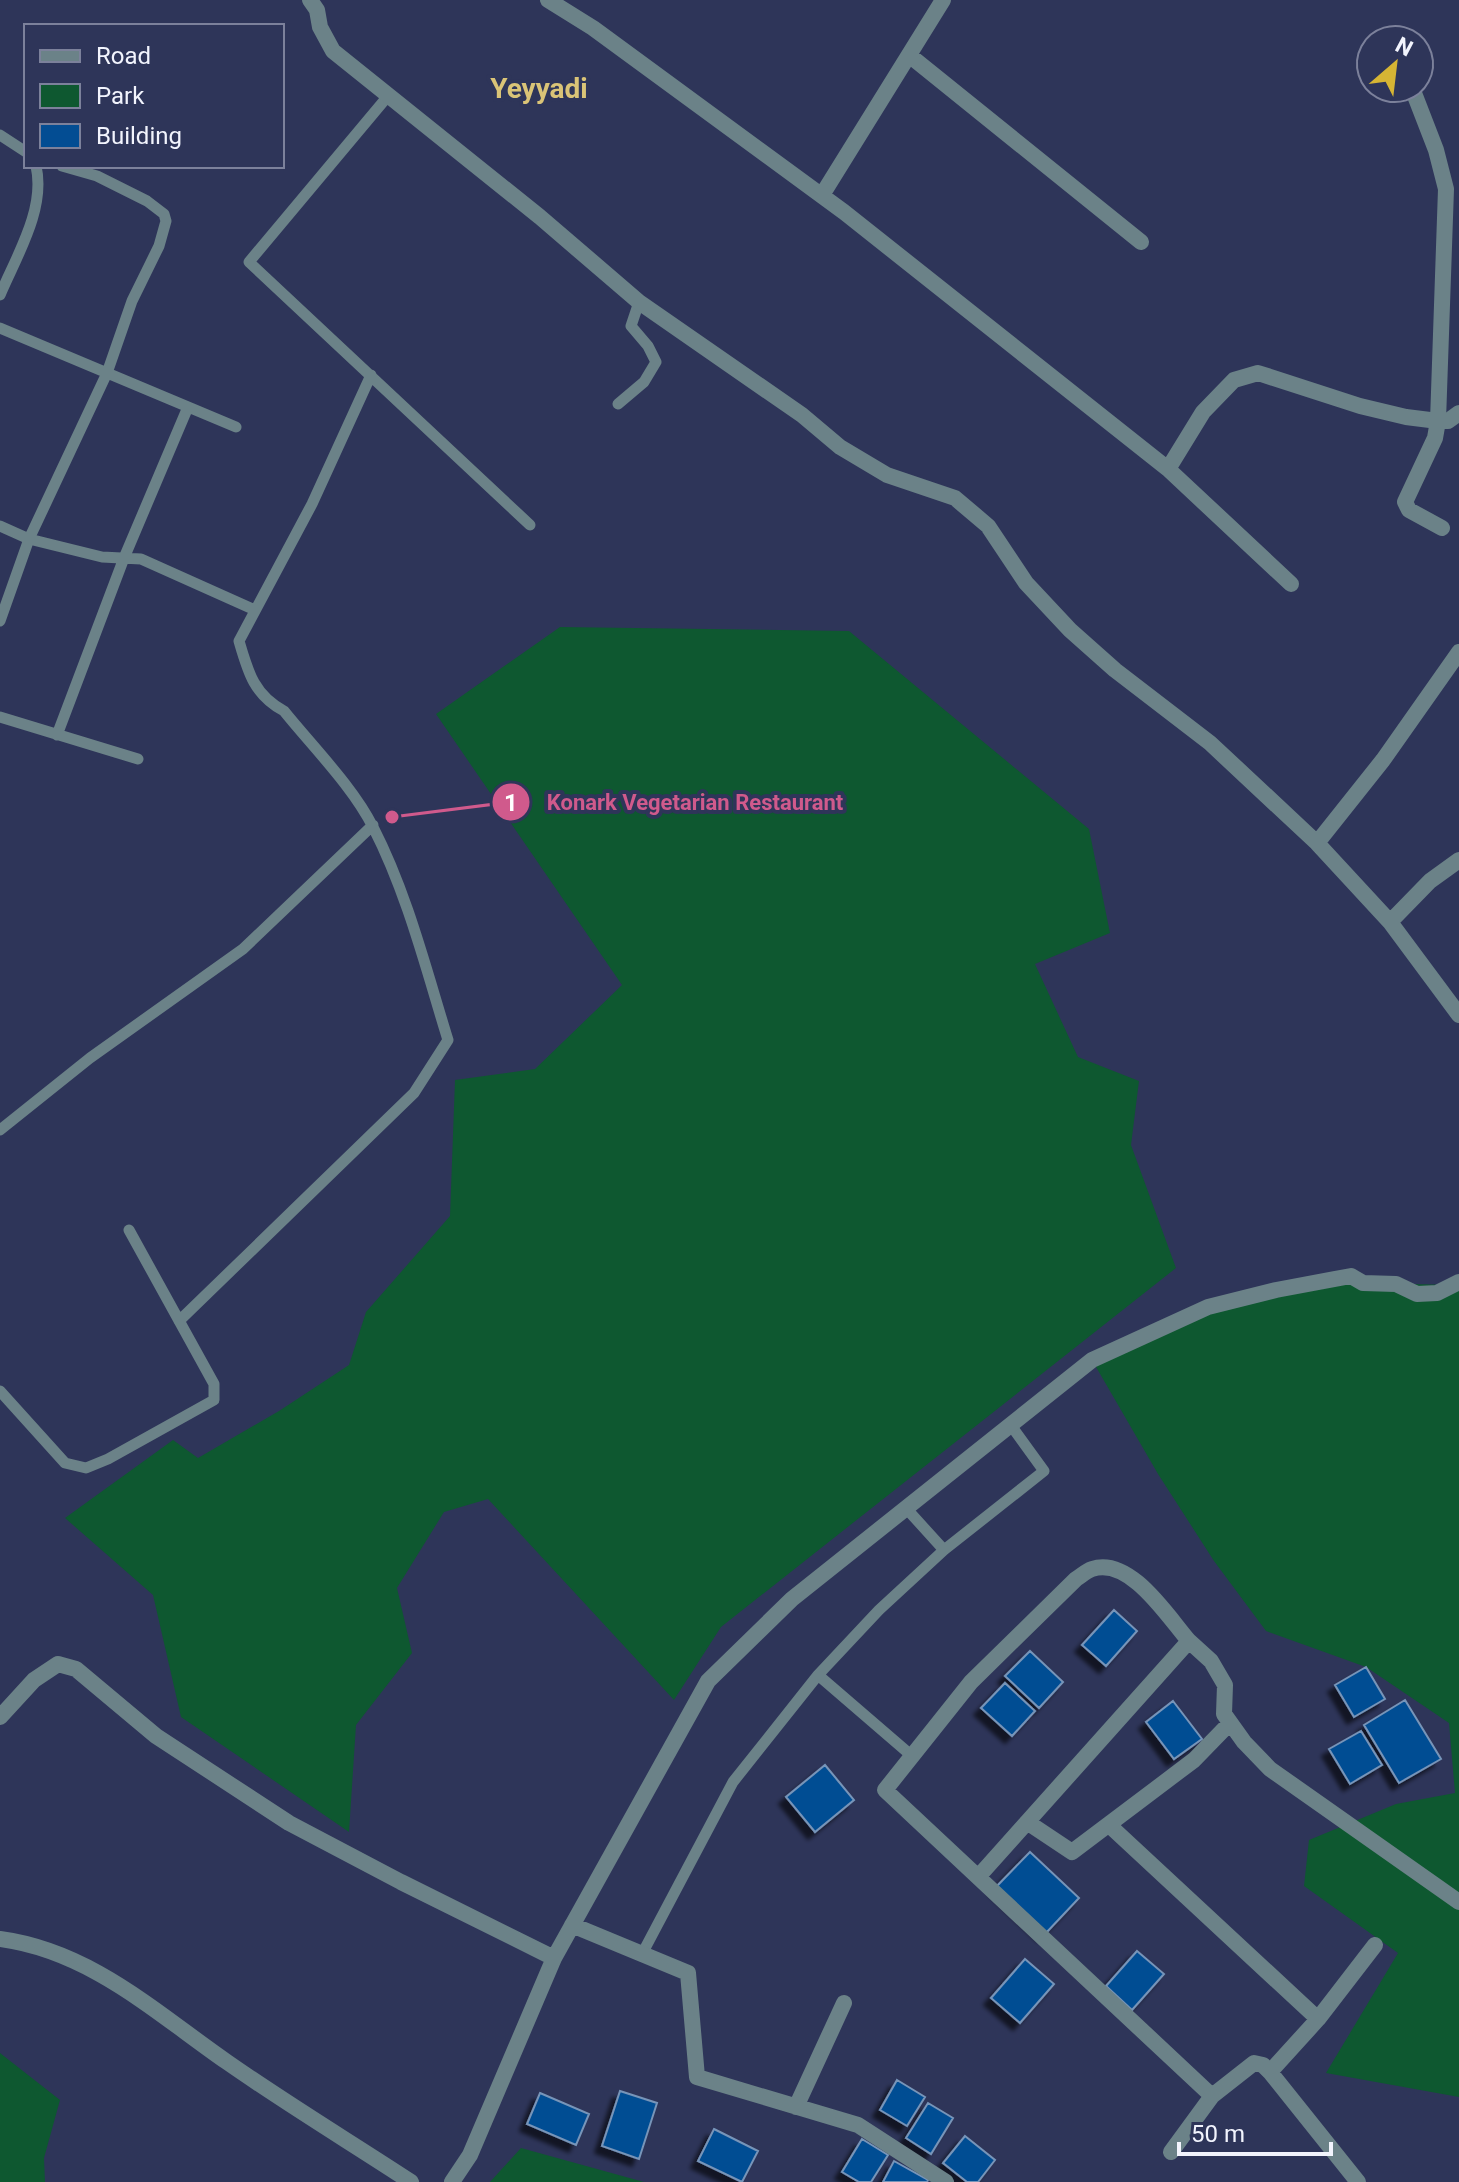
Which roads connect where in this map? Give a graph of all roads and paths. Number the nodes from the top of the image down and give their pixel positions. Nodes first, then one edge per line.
1 (310, 0) edge
2 (548, 0) edge
3 (943, 0) edge
4 (909, 55) junction
5 (388, 96) junction
6 (1418, 104) edge
7 (0, 135) edge
8 (24, 151) edge
9 (36, 168) edge
10 (69, 168) edge
11 (822, 195) junction
12 (1141, 242) dead end
13 (0, 295) edge
14 (639, 302) junction
15 (0, 328) edge
16 (107, 373) junction
17 (371, 375) junction
18 (618, 404) dead end
19 (188, 407) junction
20 (1459, 413) edge
21 (1438, 421) junction
22 (236, 427) dead end
23 (1168, 469) junction
24 (530, 525) dead end
25 (0, 526) edge
26 (1442, 528) dead end
27 (29, 539) junction
28 (124, 558) junction
29 (1291, 584) dead end
30 (255, 610) junction
31 (0, 621) edge
32 (1459, 652) edge
33 (0, 717) edge
34 (57, 735) junction
35 (138, 759) dead end
36 (373, 825) junction
37 (1317, 843) junction
38 (1459, 860) edge
39 (1390, 922) junction
40 (1459, 1015) edge
41 (0, 1130) edge
42 (129, 1230) dead end
43 (1459, 1282) edge
44 (179, 1321) junction
45 (0, 1391) edge
46 (1010, 1424) junction
47 (905, 1507) junction
48 (944, 1550) junction
49 (1189, 1641) junction
50 (818, 1675) junction
51 (0, 1717) edge
52 (1230, 1723) junction
53 (912, 1756) junction
54 (1027, 1822) junction
55 (1109, 1825) junction
56 (978, 1877) junction
57 (1459, 1902) edge
58 (572, 1925) junction
59 (0, 1939) edge
60 (1375, 1945) dead end
61 (642, 1954) junction
62 (554, 1958) junction
63 (844, 2003) dead end
64 (1318, 2019) junction
65 (1270, 2072) junction
66 (1212, 2096) junction
67 (796, 2107) junction
68 (1171, 2152) dead end
69 (411, 2182) edge
70 (452, 2182) edge
71 (946, 2182) edge
72 (1358, 2182) edge

1 - 5 street
2 - 11 street
3 - 4 street
4 - 11 street
4 - 12 street
5 - 14 street
5 - 17 lane
6 - 21 street
7 - 8 lane
9 - 13 lane
10 - 16 lane
11 - 23 street
14 - 18 lane
14 - 37 street
15 - 16 lane
16 - 19 lane
16 - 27 lane
17 - 24 lane
17 - 30 lane
19 - 22 lane
19 - 28 lane
20 - 21 street
21 - 23 street
21 - 26 street
23 - 29 street
25 - 27 lane
27 - 28 lane
27 - 31 lane
28 - 30 lane
28 - 34 lane
30 - 36 lane
32 - 37 street
33 - 34 lane
34 - 35 lane
36 - 41 lane
36 - 44 lane
37 - 39 street
38 - 39 street
39 - 40 street
42 - 44 lane
43 - 46 street
44 - 45 lane
46 - 47 street
46 - 48 lane
47 - 48 lane
47 - 58 street
48 - 50 lane
49 - 52 street
49 - 53 street
49 - 54 street
50 - 53 lane
50 - 61 lane
51 - 62 street
52 - 55 street
52 - 57 street
53 - 56 street
54 - 55 street
54 - 56 street
55 - 64 street
56 - 66 street
58 - 61 street
58 - 62 street
59 - 69 street
60 - 64 street
61 - 67 street
62 - 70 street
63 - 67 street
64 - 65 street
65 - 66 street
65 - 72 street
66 - 68 street
67 - 71 street

